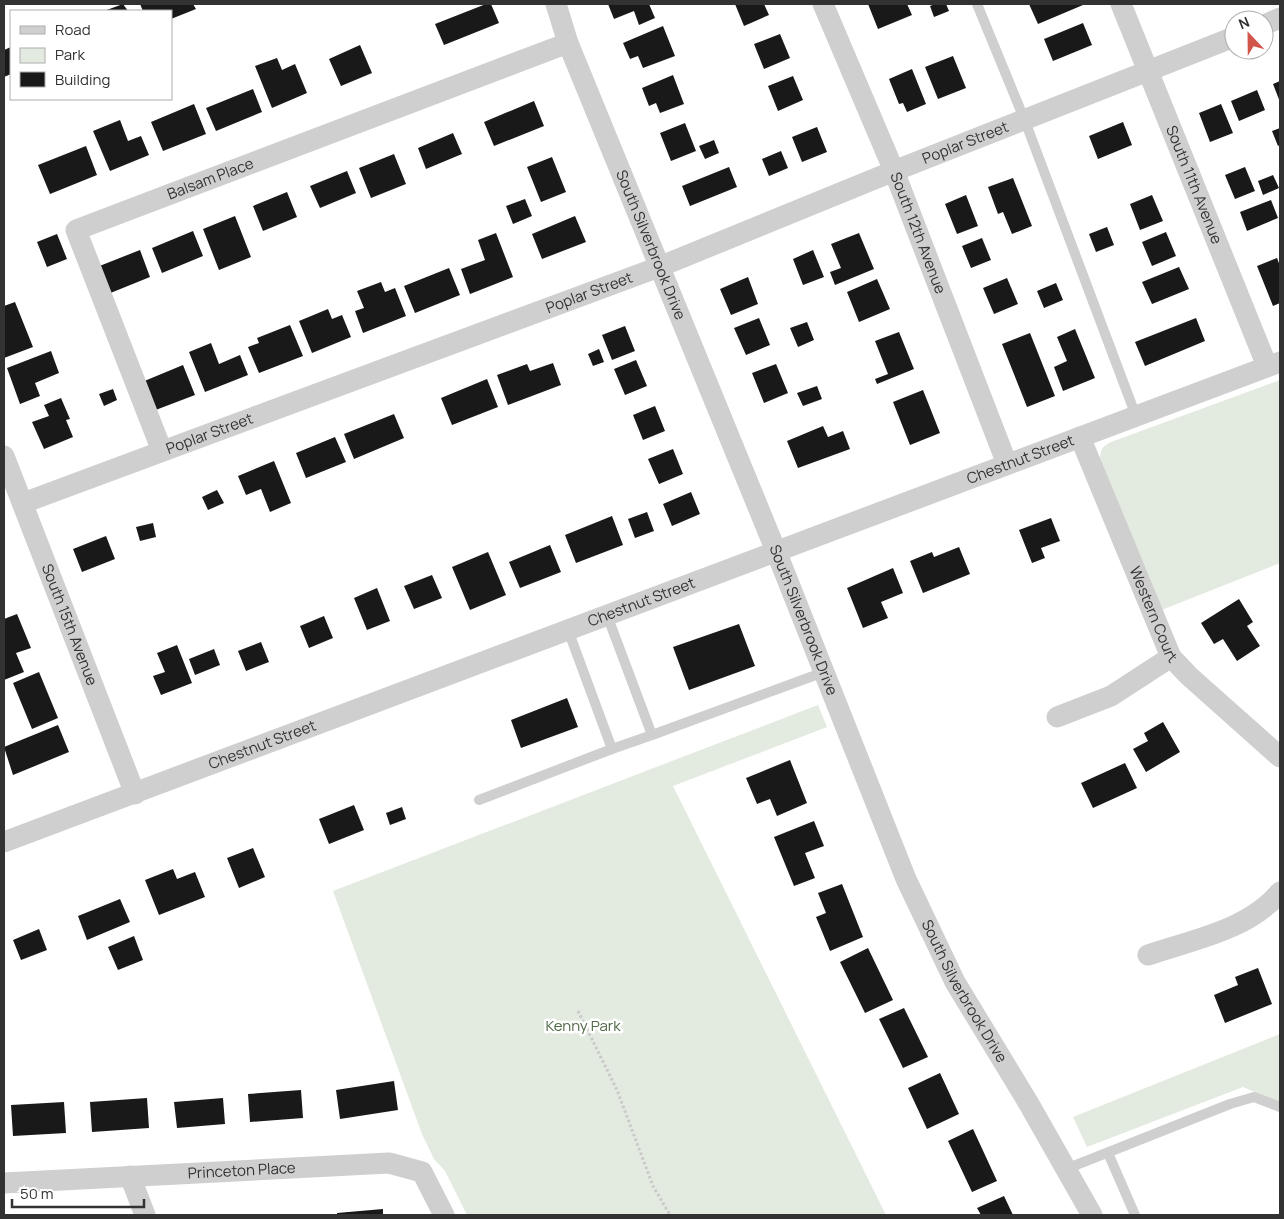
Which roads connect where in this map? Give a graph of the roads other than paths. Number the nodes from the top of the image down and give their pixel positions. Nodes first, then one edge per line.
1 (556, 4) edge
2 (823, 4) edge
3 (977, 4) edge
4 (1121, 4) edge
5 (1224, 41) edge
6 (568, 43) junction
7 (1150, 72) junction
8 (1025, 120) junction
9 (894, 171) junction
10 (659, 267) junction
11 (1274, 364) edge
12 (1136, 416) junction
13 (1080, 437) junction
14 (162, 451) junction
15 (4, 456) edge
16 (1007, 464) junction
17 (23, 503) junction
18 (776, 551) junction
19 (607, 615) junction
20 (568, 630) junction
21 (1171, 656) junction
22 (824, 672) junction
23 (1057, 717) dead end
24 (652, 735) junction
25 (612, 749) junction
26 (1280, 757) edge
27 (135, 794) junction
28 (479, 800) dead end
29 (4, 842) edge
30 (1280, 892) edge
31 (1148, 955) dead end
32 (1280, 1107) edge
33 (1108, 1153) junction
34 (1066, 1169) junction
35 (130, 1176) junction
36 (4, 1183) edge
37 (145, 1215) edge
38 (444, 1215) edge
39 (1092, 1215) edge
40 (1135, 1215) edge

1 - 6 street, South Silverbrook Drive
2 - 9 street, South 12th Avenue
3 - 8 lane
4 - 7 street, South 11th Avenue
5 - 7 street, Poplar Street
6 - 10 street, South Silverbrook Drive
6 - 14 street, Balsam Place
7 - 8 street, Poplar Street
7 - 11 street, South 11th Avenue
8 - 9 street, Poplar Street
8 - 12 lane
9 - 10 street, Poplar Street
9 - 16 street, South 12th Avenue
10 - 14 street, Poplar Street
10 - 18 street, South Silverbrook Drive
11 - 12 street, Chestnut Street
12 - 13 street, Chestnut Street
13 - 16 street, Chestnut Street
13 - 21 street, Western Court
14 - 17 street, Poplar Street
15 - 17 street, South 15th Avenue
16 - 18 street, Chestnut Street
17 - 27 street, South 15th Avenue
18 - 19 street, Chestnut Street
18 - 22 street, South Silverbrook Drive
19 - 20 street, Chestnut Street
19 - 24 lane
20 - 25 lane
20 - 27 street, Chestnut Street
21 - 23 street
21 - 26 street, Western Court
22 - 24 lane
22 - 34 street, South Silverbrook Drive
24 - 25 lane
25 - 28 lane
27 - 29 street, Chestnut Street
30 - 31 street
32 - 33 lane
33 - 34 lane
33 - 40 lane
34 - 39 street, South Silverbrook Drive
35 - 36 street, Princeton Place
35 - 37 street
35 - 38 street, Princeton Place

